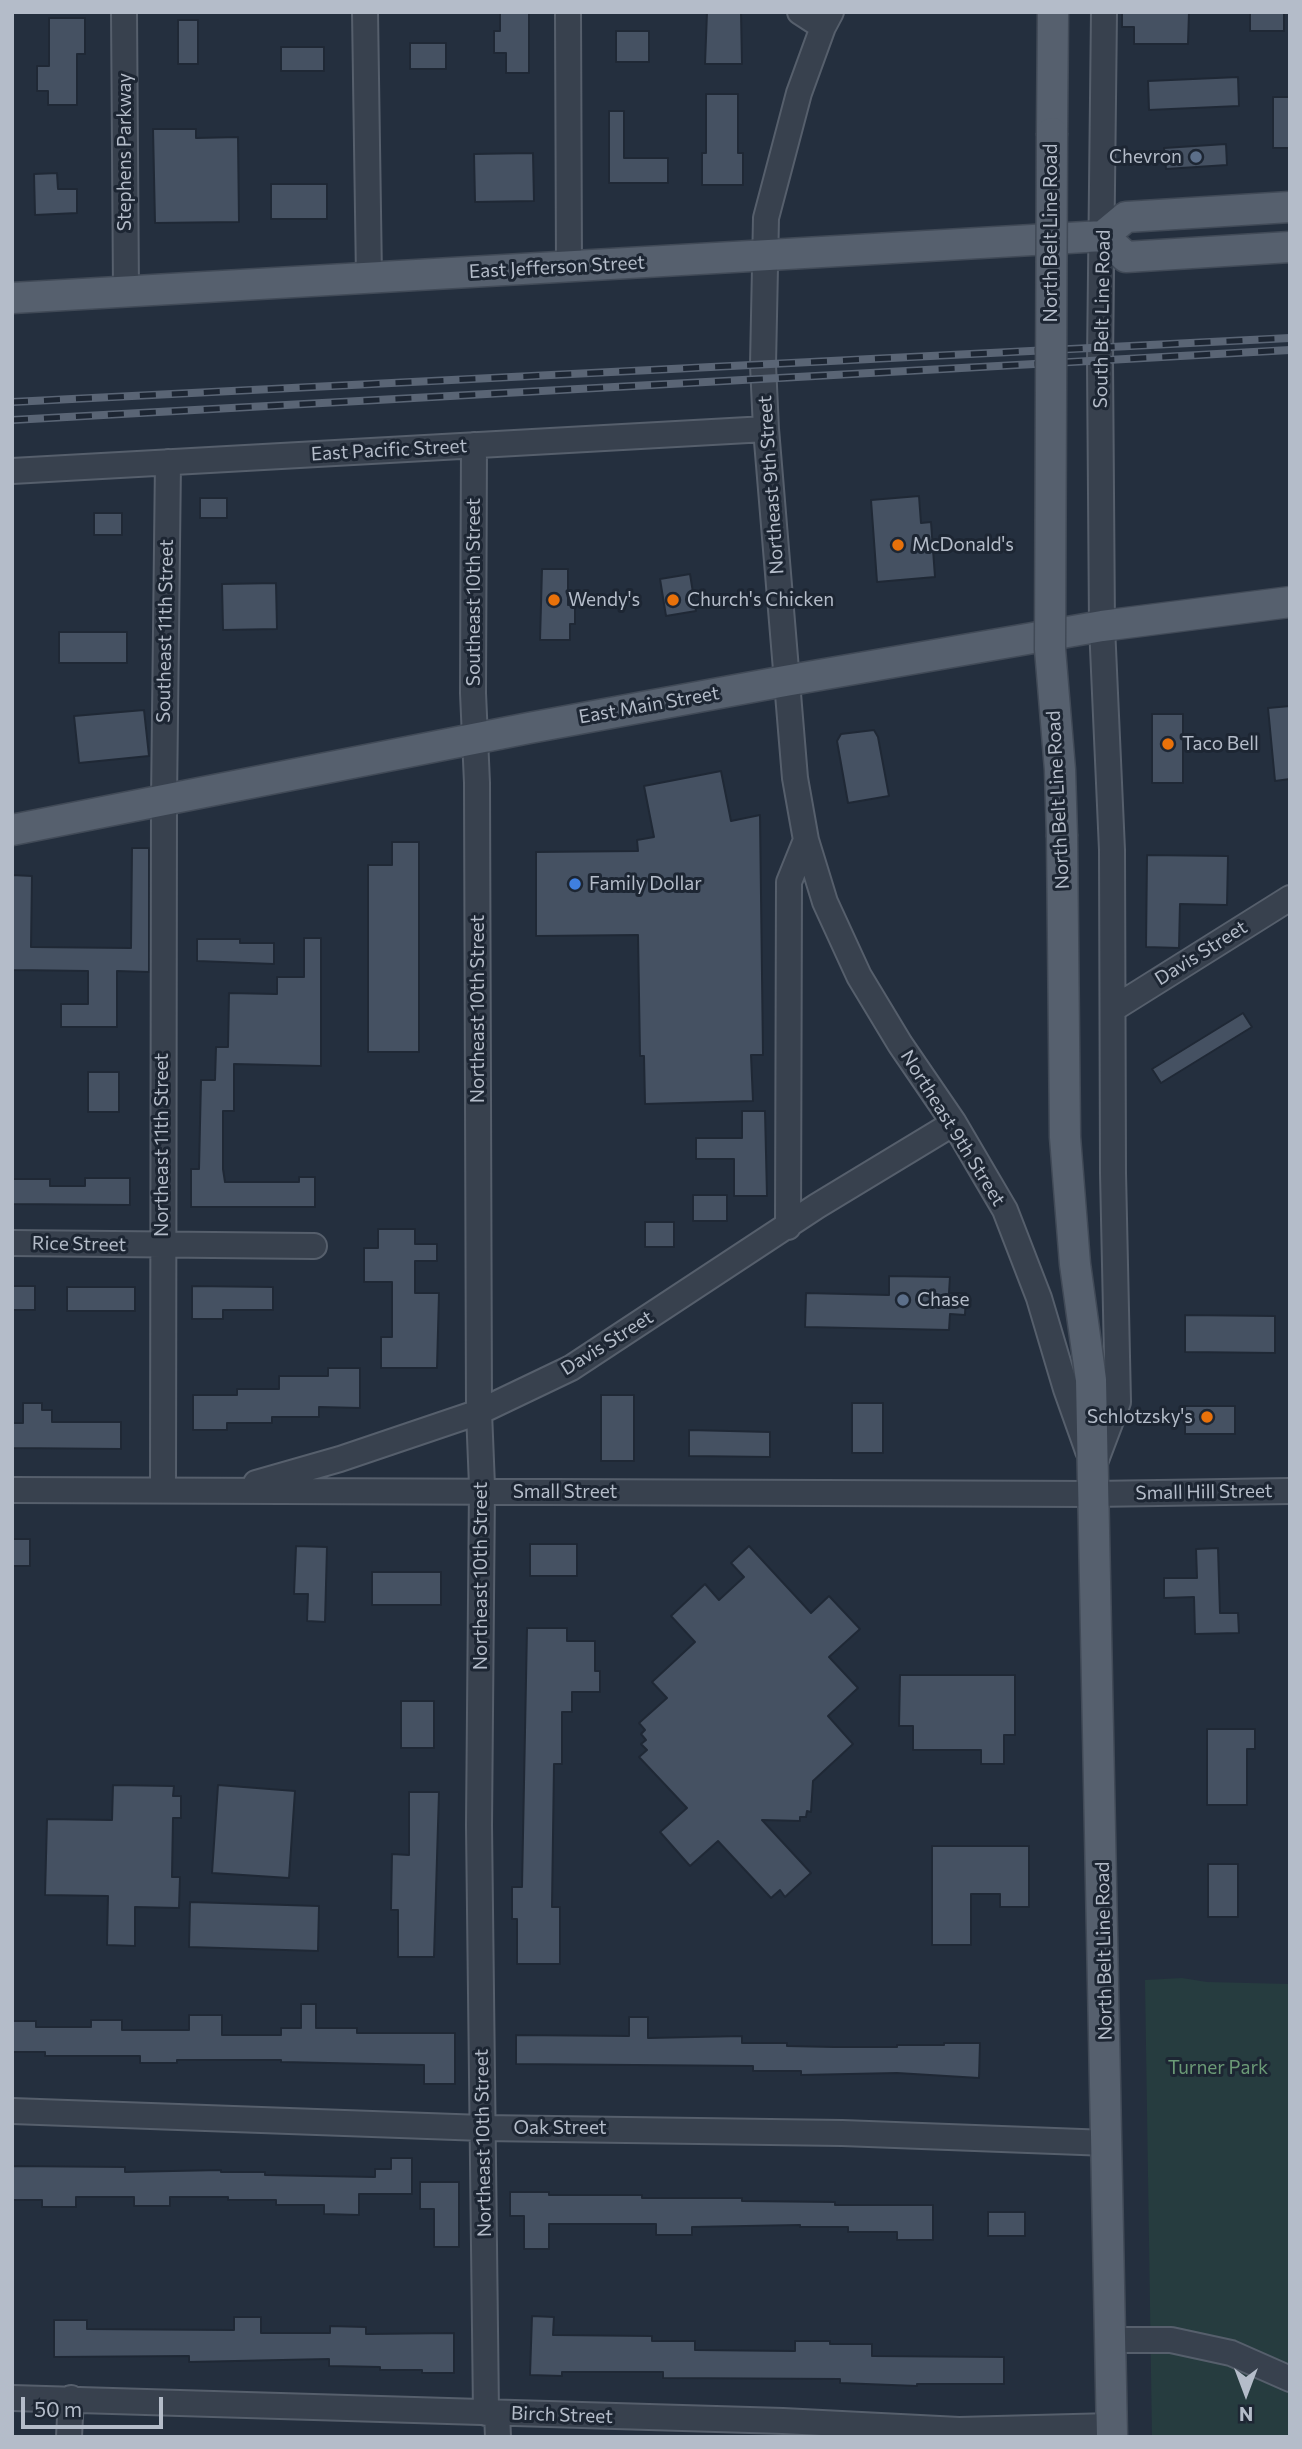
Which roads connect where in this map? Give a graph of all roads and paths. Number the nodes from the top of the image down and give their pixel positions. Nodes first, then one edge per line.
1 (124, 12) edge
2 (365, 12) edge
3 (568, 12) edge
4 (800, 12) edge
5 (1053, 12) edge
6 (1104, 12) edge
7 (827, 20) edge
8 (1290, 207) edge
9 (1103, 236) junction
10 (1290, 247) edge
11 (765, 256) junction
12 (569, 267) junction
13 (369, 278) junction
14 (126, 292) junction
15 (12, 298) edge
16 (765, 429) junction
17 (474, 445) junction
18 (168, 462) junction
19 (12, 471) edge
20 (1290, 602) edge
21 (1102, 626) junction
22 (785, 681) junction
23 (475, 738) junction
24 (164, 800) junction
25 (12, 830) edge
26 (806, 840) junction
27 (1290, 898) edge
28 (1113, 1009) junction
29 (954, 1123) junction
30 (788, 1227) junction
31 (12, 1243) edge
32 (162, 1245) junction
33 (314, 1246) dead end
34 (479, 1412) junction
35 (1102, 1484) junction
36 (12, 1490) edge
37 (163, 1490) junction
38 (225, 1491) junction
39 (1290, 1491) edge
40 (482, 1492) junction
41 (12, 2111) edge
42 (483, 2128) junction
43 (1108, 2143) junction
44 (1110, 2340) junction
45 (1290, 2379) edge
46 (12, 2398) edge
47 (71, 2398) junction
48 (494, 2421) edge
49 (1112, 2431) edge
50 (69, 2437) edge

1 - 14 street, Stephens Parkway
2 - 13 street
3 - 12 street
4 - 7 street
5 - 35 main road, North Belt Line Road, bridge
6 - 9 street, South Belt Line Road
7 - 11 street, Northeast 9th Street
8 - 9 main road
9 - 10 main road
9 - 11 main road, East Jefferson Street
9 - 21 street, South Belt Line Road
11 - 12 main road, East Jefferson Street
11 - 16 street, Northeast 9th Street
12 - 13 main road, East Jefferson Street
13 - 14 main road, East Jefferson Street
14 - 15 main road, East Jefferson Street
16 - 17 street, East Pacific Street
16 - 22 street, Northeast 9th Street
17 - 18 street, East Pacific Street
17 - 23 street, Southeast 10th Street
18 - 19 street, East Pacific Street
18 - 24 street, Southeast 11th Street
20 - 21 main road, East Main Street
21 - 22 main road, East Main Street
21 - 28 street, North Belt Line Road
22 - 23 main road, East Main Street
22 - 26 street, Northeast 9th Street
23 - 24 main road, East Main Street
23 - 34 street, Northeast 10th Street
24 - 25 main road, East Main Street
24 - 32 street, Northeast 11th Street
26 - 29 street, Northeast 9th Street
26 - 30 street
27 - 28 street, Davis Street
28 - 35 street, North Belt Line Road
29 - 30 street, Davis Street
29 - 35 street, Northeast 9th Street
30 - 34 street, Davis Street
31 - 32 street, Rice Street
32 - 33 street, Rice Street
32 - 37 street, Northeast 11th Street
34 - 38 street, Davis Street
34 - 40 street, Northeast 10th Street
35 - 39 street, Small Hill Street
35 - 40 street, Small Street
35 - 43 main road, North Belt Line Road
36 - 37 street, Small Street
37 - 38 street, Small Street
38 - 40 street, Small Street
40 - 42 street, Northeast 10th Street
41 - 42 street, Oak Street
42 - 43 street, Oak Street
42 - 48 street, Northeast 10th Street
43 - 44 main road, North Belt Line Road
44 - 45 street
44 - 49 main road, North Belt Line Road
46 - 47 street, Birch Street
47 - 48 street, Birch Street
47 - 50 street
48 - 49 street, Birch Street

